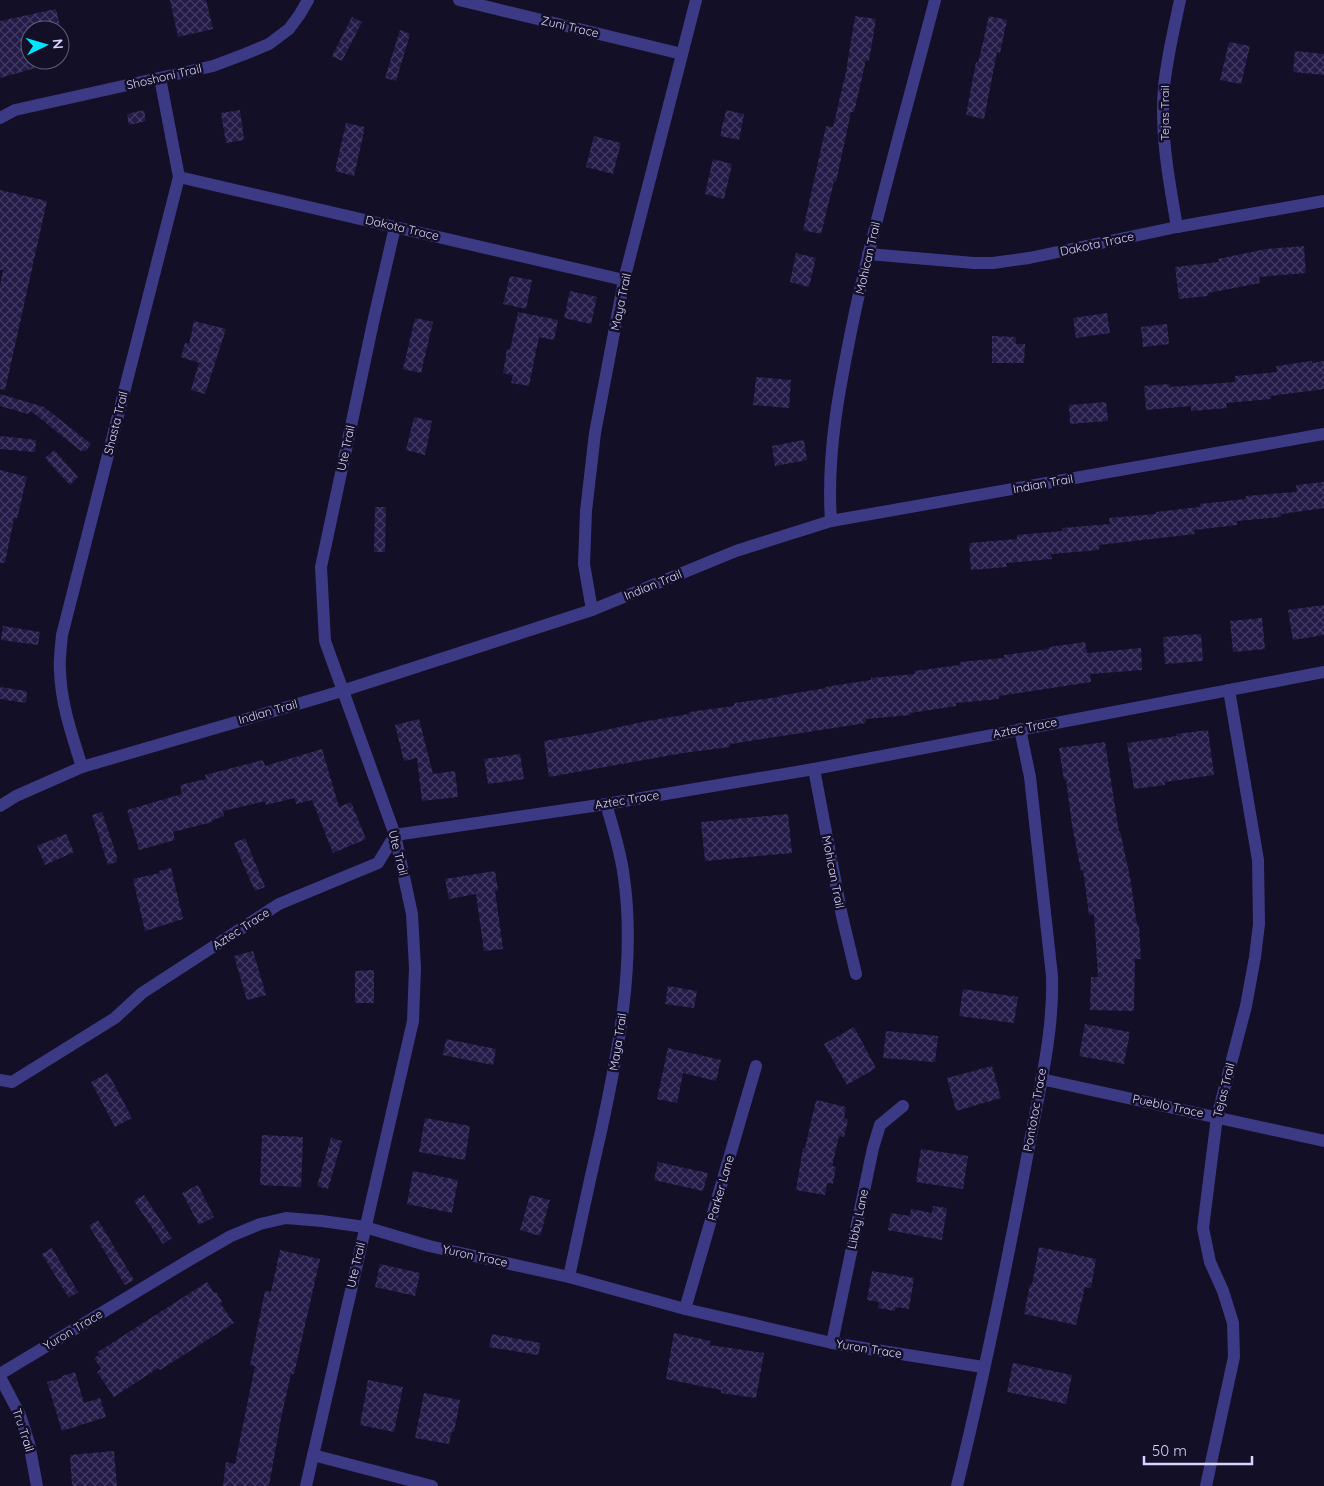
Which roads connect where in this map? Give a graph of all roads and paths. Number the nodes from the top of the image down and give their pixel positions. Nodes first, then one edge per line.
1 (308, 0) edge
2 (459, 0) edge
3 (696, 0) edge
4 (935, 0) edge
5 (1180, 0) edge
6 (682, 54) junction
7 (160, 78) junction
8 (0, 118) edge
9 (179, 177) junction
10 (1324, 201) edge
11 (395, 227) junction
12 (1177, 227) junction
13 (868, 254) junction
14 (624, 280) junction
15 (1324, 434) edge
16 (831, 521) junction
17 (592, 610) junction
18 (1324, 672) edge
19 (1229, 690) junction
20 (342, 691) junction
21 (1020, 729) junction
22 (82, 767) junction
23 (814, 769) junction
24 (606, 804) junction
25 (0, 806) edge
26 (394, 835) junction
27 (856, 974) dead end
28 (756, 1066) dead end
29 (1041, 1079) junction
30 (0, 1080) edge
31 (903, 1106) dead end
32 (1217, 1117) junction
33 (1324, 1142) edge
34 (365, 1227) junction
35 (569, 1277) junction
36 (685, 1309) junction
37 (832, 1343) junction
38 (984, 1367) junction
39 (0, 1376) edge
40 (313, 1455) junction
41 (37, 1486) edge
42 (306, 1486) edge
43 (432, 1486) edge
44 (957, 1486) edge
45 (1206, 1486) edge

1 - 7 street, Shoshoni Trail
2 - 6 street, Zuni Trace
3 - 6 street, Maya Trail
4 - 13 street, Mohican Trail
5 - 12 street, Tejas Trail
6 - 14 street, Maya Trail
7 - 8 street, Shoshoni Trail
7 - 9 street, Shasta Trail
9 - 11 street, Dakota Trace
9 - 22 street, Shasta Trail
10 - 12 street, Dakota Trace
11 - 14 street, Dakota Trace
11 - 20 street, Ute Trail
12 - 13 street, Dakota Trace
13 - 16 street, Mohican Trail
14 - 17 street, Maya Trail
15 - 16 street, Indian Trail
16 - 17 street, Indian Trail
17 - 20 street, Indian Trail
18 - 19 street, Aztec Trace
19 - 21 street, Aztec Trace
19 - 32 street, Tejas Trail
20 - 22 street, Indian Trail
20 - 26 street, Ute Trail
21 - 23 street, Aztec Trace
21 - 29 street, Pontotoc Trace
22 - 25 street, Indian Trail
23 - 24 street, Aztec Trace
23 - 27 street, Mohican Trail
24 - 26 street, Aztec Trace
24 - 35 street, Maya Trail
26 - 30 street, Aztec Trace
26 - 34 street, Ute Trail
28 - 36 street, Parker Lane
29 - 32 street, Pueblo Trace
29 - 38 street, Pontotoc Trace
31 - 37 street, Libby Lane
32 - 33 street, Pueblo Trace
32 - 45 street, Tejas Trail
34 - 35 street, Yuron Trace
34 - 39 street, Yuron Trace
34 - 40 street, Ute Trail
35 - 36 street, Yuron Trace
36 - 37 street, Yuron Trace
37 - 38 street, Yuron Trace
38 - 44 street, Pontotoc Trace
39 - 41 street, Tru Trail
40 - 42 street, Ute Trail
40 - 43 street

